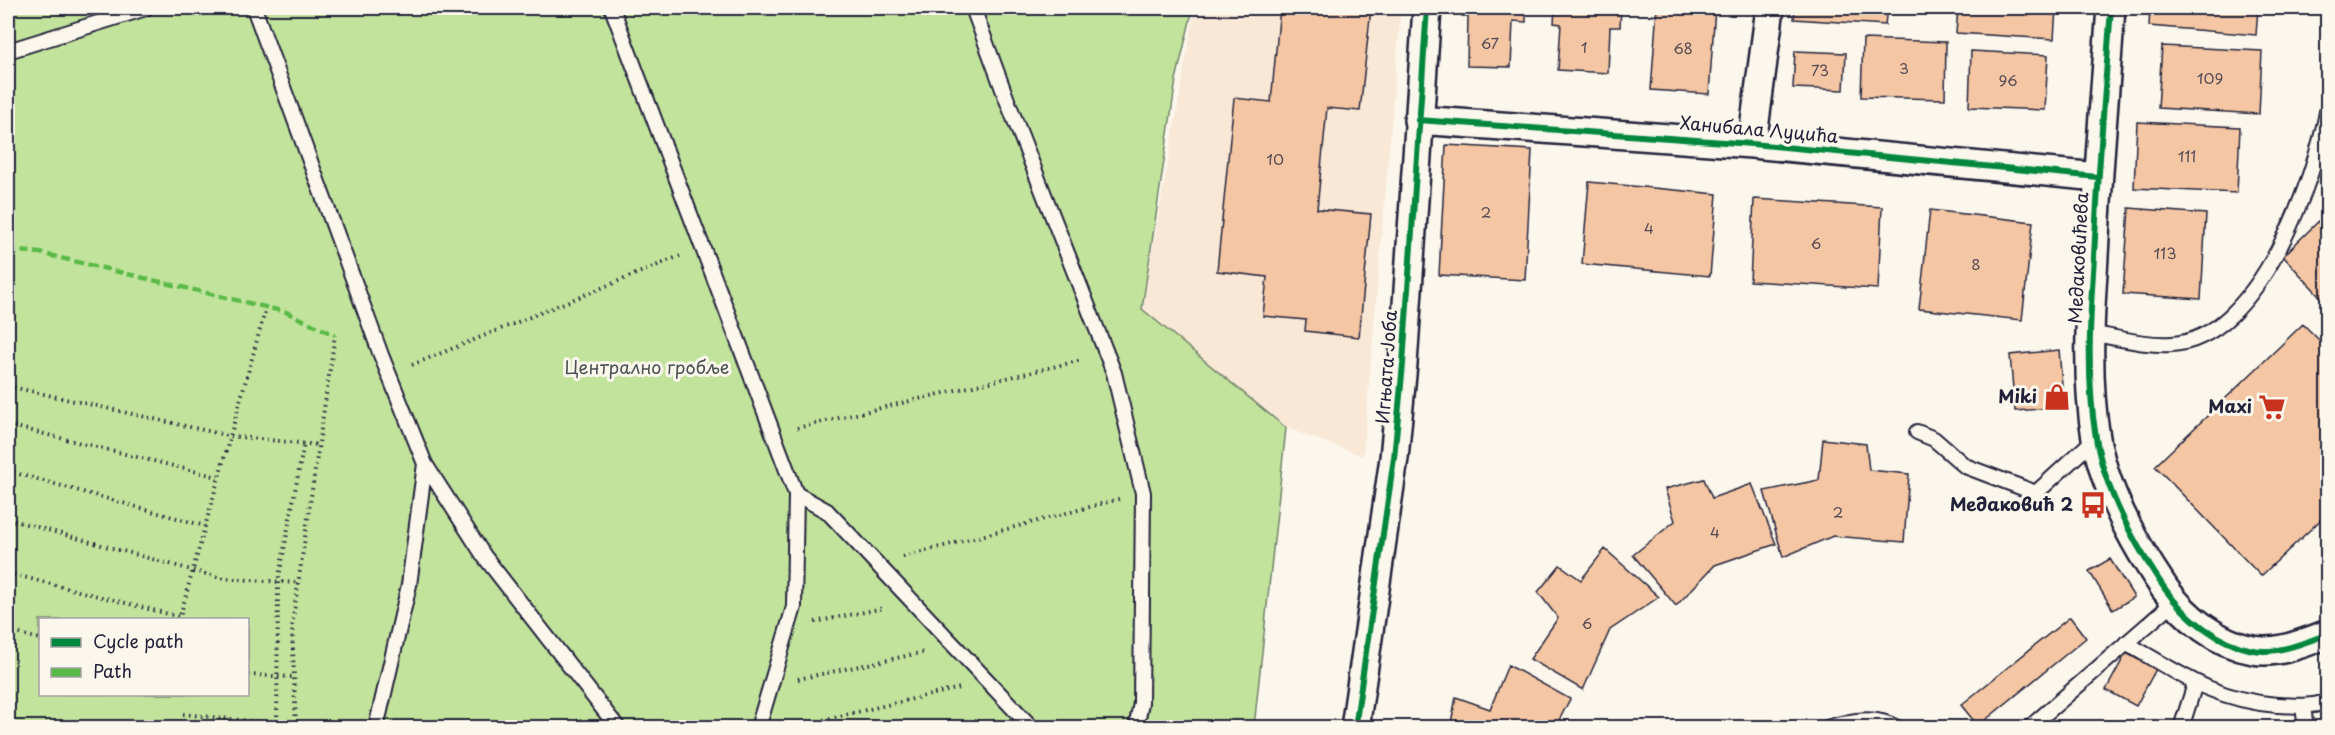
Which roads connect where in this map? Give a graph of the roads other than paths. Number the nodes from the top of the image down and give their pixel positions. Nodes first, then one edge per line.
1 (146, 8) edge
2 (254, 8) edge
3 (612, 8) edge
4 (974, 8) edge
5 (1427, 8) edge
6 (1770, 8) edge
7 (2111, 8) edge
8 (8, 51) edge
9 (2328, 107) edge
10 (1418, 120) junction
11 (1752, 144) junction
12 (2098, 177) junction
13 (2090, 333) junction
14 (1917, 432) dead end
15 (2096, 438) junction
16 (425, 464) junction
17 (796, 494) junction
18 (2174, 602) junction
19 (2328, 634) edge
20 (2126, 643) junction
21 (2195, 684) junction
22 (2328, 702) edge
23 (2303, 707) junction
24 (376, 728) edge
25 (618, 728) edge
26 (758, 728) edge
27 (1032, 728) edge
28 (1136, 728) edge
29 (1355, 728) edge
30 (1827, 728) edge
31 (1897, 728) edge
32 (2029, 728) edge
33 (2181, 728) edge
34 (2306, 728) edge

1 - 8 lane
2 - 16 lane
3 - 17 lane
4 - 28 lane
5 - 10 street, Игњата Јоба
6 - 11 street
7 - 12 street, Медаковићева
9 - 13 lane
10 - 11 street, Ханибала Луцића
10 - 29 street, Игњата Јоба
11 - 12 street, Ханибала Луцића
12 - 13 street, Медаковићева
13 - 15 street, Медаковићева
14 - 15 lane
15 - 18 street, Медаковићева
16 - 24 lane
16 - 25 lane
17 - 26 lane
17 - 27 lane
18 - 19 street, Медаковићева
18 - 20 lane
20 - 21 lane
20 - 32 lane
21 - 23 lane
21 - 33 lane
22 - 23 lane
23 - 34 lane
30 - 31 lane

